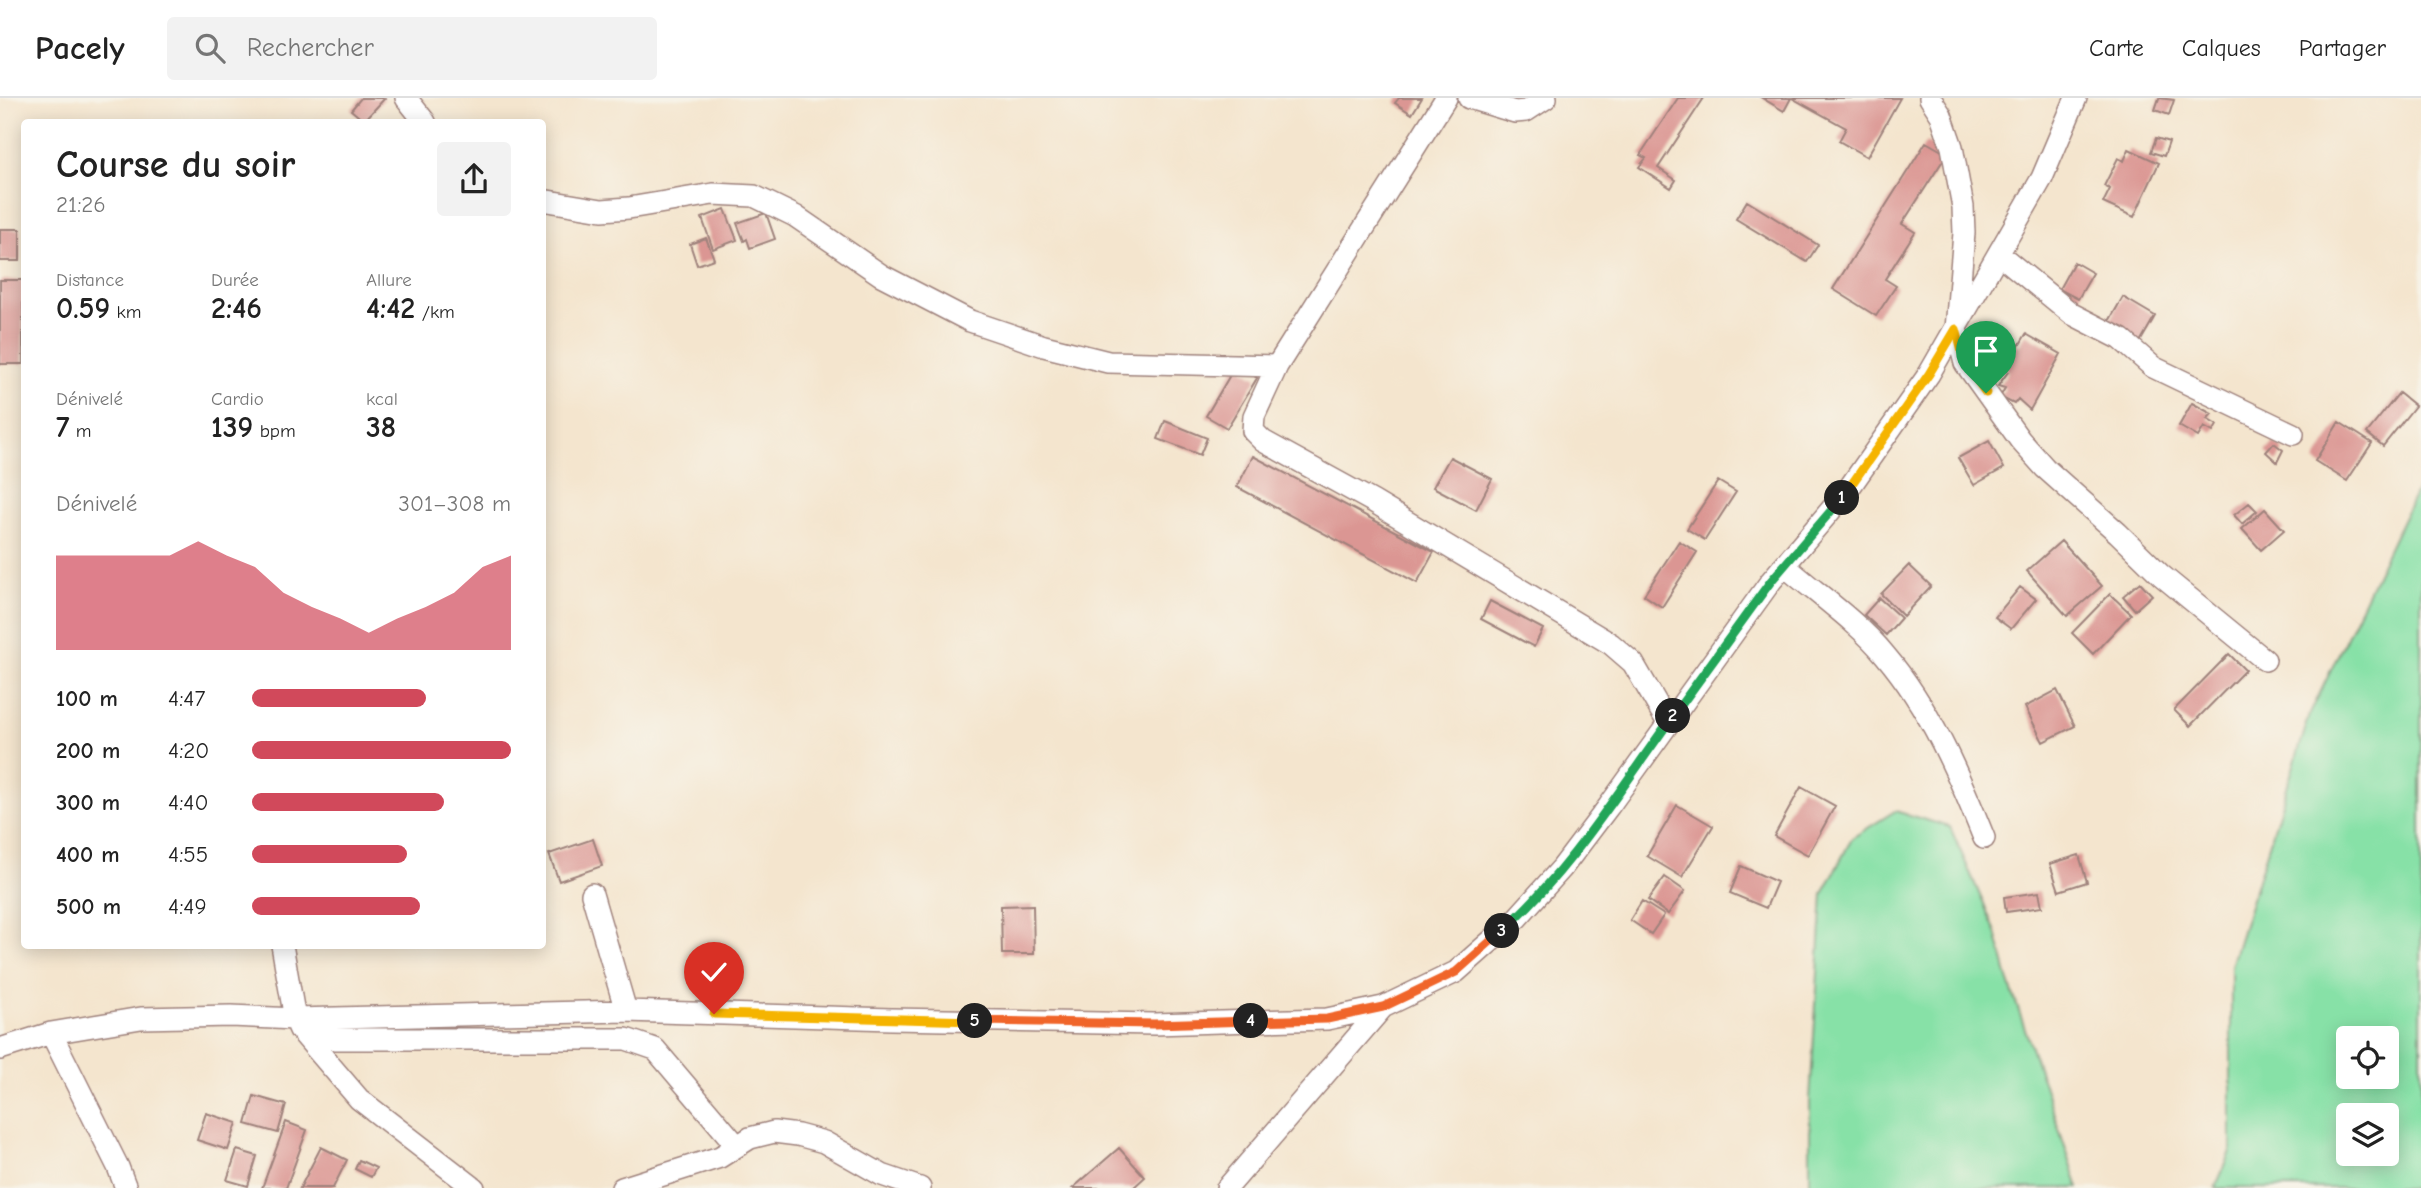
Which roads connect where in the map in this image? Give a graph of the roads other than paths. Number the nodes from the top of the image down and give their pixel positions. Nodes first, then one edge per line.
1 (406, 98) edge
2 (1446, 98) edge
3 (1469, 98) edge
4 (1546, 98) edge
5 (1930, 98) edge
6 (2076, 98) edge
7 (423, 119) edge
8 (546, 201) edge
9 (1999, 254) junction
10 (1956, 329) junction
11 (1277, 366) junction
12 (2293, 434) dead end
13 (1785, 566) junction
14 (2265, 660) dead end
15 (1668, 723) junction
16 (1984, 838) dead end
17 (592, 894) dead end
18 (283, 949) edge
19 (1383, 1007) junction
20 (626, 1012) junction
21 (295, 1019) junction
22 (51, 1033) junction
23 (309, 1040) junction
24 (0, 1049) edge
25 (737, 1146) junction
26 (126, 1188) edge
27 (474, 1188) edge
28 (622, 1188) edge
29 (920, 1188) edge
30 (1227, 1188) edge

1 - 7 street
2 - 11 street
3 - 4 street
5 - 10 street
6 - 9 street
8 - 11 street
9 - 10 street
9 - 12 street
10 - 13 street
10 - 14 street
11 - 15 street
13 - 15 street
13 - 16 street
15 - 19 street
17 - 20 street
18 - 21 street
19 - 20 street
19 - 30 street
20 - 21 street
21 - 22 street
21 - 23 street
22 - 24 street
22 - 26 street
23 - 25 street
23 - 27 street
25 - 28 street
25 - 29 street

